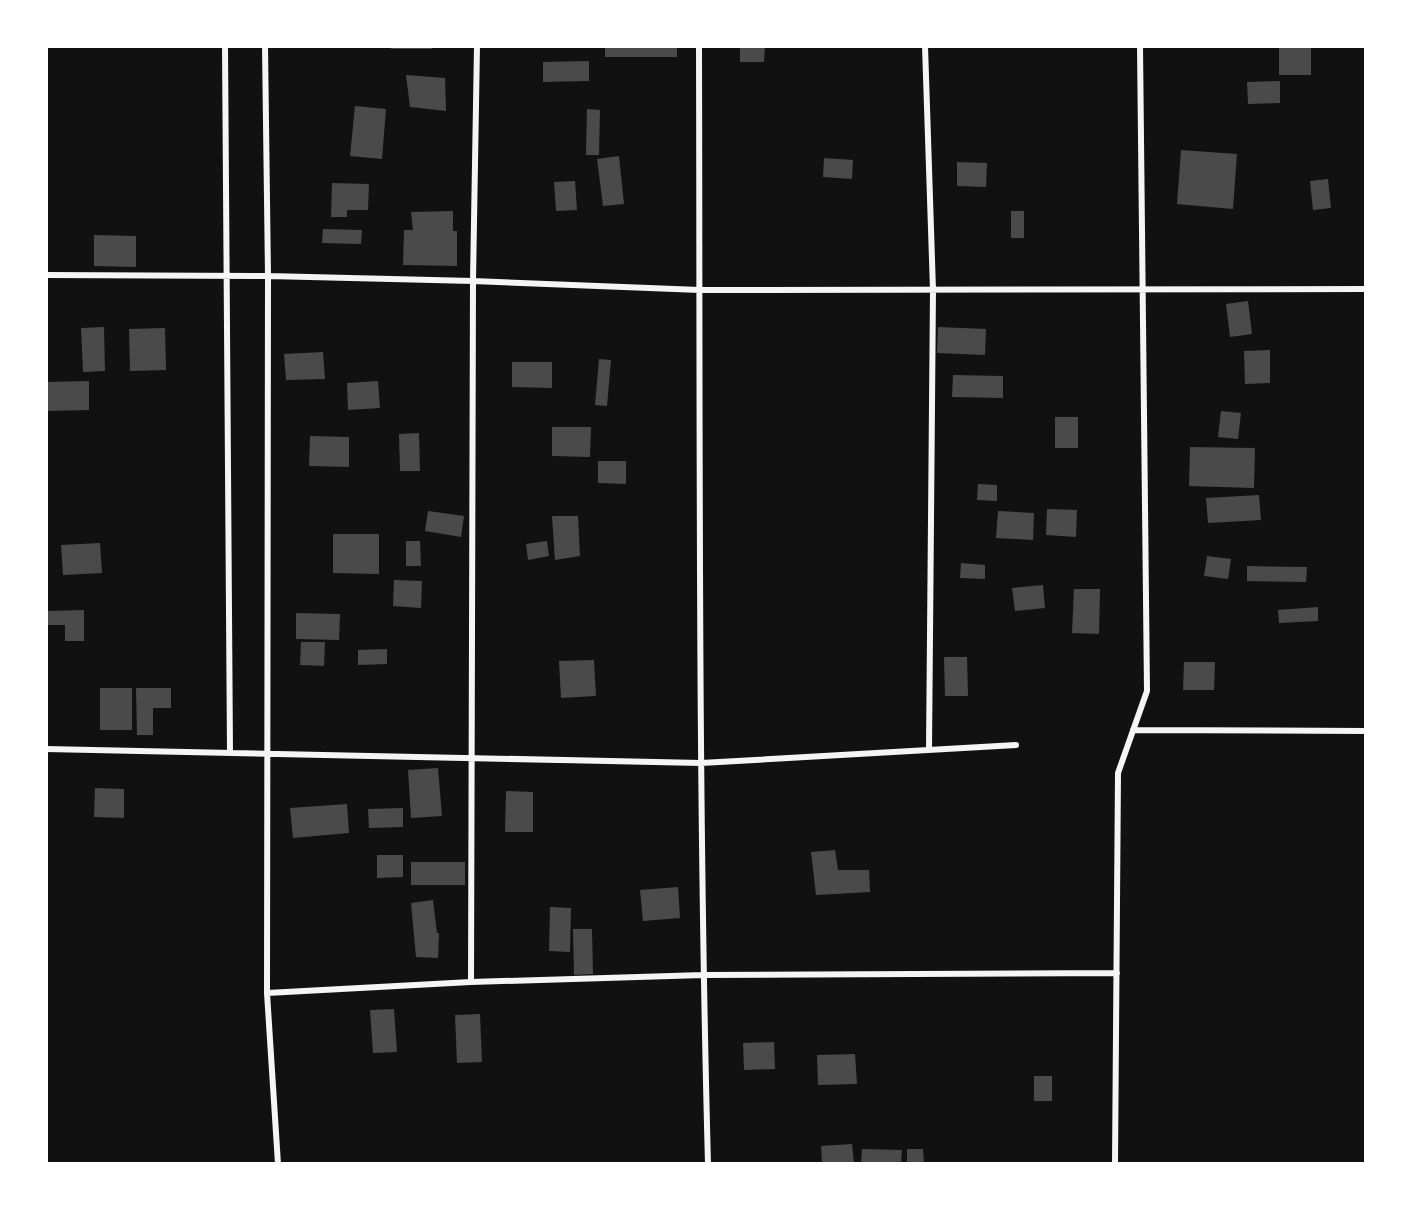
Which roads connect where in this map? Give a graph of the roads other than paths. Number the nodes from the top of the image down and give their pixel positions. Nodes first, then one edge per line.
1 (225, 46) edge
2 (265, 46) edge
3 (477, 46) edge
4 (699, 46) edge
5 (926, 46) edge
6 (1140, 46) edge
7 (46, 275) edge
8 (227, 276) junction
9 (268, 276) junction
10 (473, 281) junction
11 (1142, 289) junction
12 (1365, 289) edge
13 (700, 290) junction
14 (933, 290) junction
15 (1133, 730) junction
16 (1365, 731) edge
17 (1016, 744) dead end
18 (46, 749) edge
19 (929, 750) junction
20 (230, 752) junction
21 (268, 753) junction
22 (472, 759) junction
23 (701, 763) junction
24 (1117, 973) junction
25 (703, 975) junction
26 (471, 982) junction
27 (267, 993) junction
28 (278, 1164) edge
29 (708, 1164) edge
30 (1115, 1164) edge

1 - 8 street
2 - 9 street
3 - 10 street
4 - 13 street
5 - 14 street
6 - 11 street
7 - 8 street
8 - 9 street
8 - 20 street
9 - 10 street
9 - 21 street
10 - 13 street
10 - 22 street
11 - 12 street
11 - 14 street
11 - 15 street
13 - 14 street
13 - 23 street
14 - 19 street
15 - 16 street
15 - 24 street
17 - 19 street
18 - 20 street
19 - 23 street
20 - 21 street
21 - 22 street
21 - 27 street
22 - 23 street
22 - 26 street
23 - 25 street
24 - 25 street
24 - 30 street
25 - 26 street
25 - 29 street
26 - 27 street
27 - 28 street

